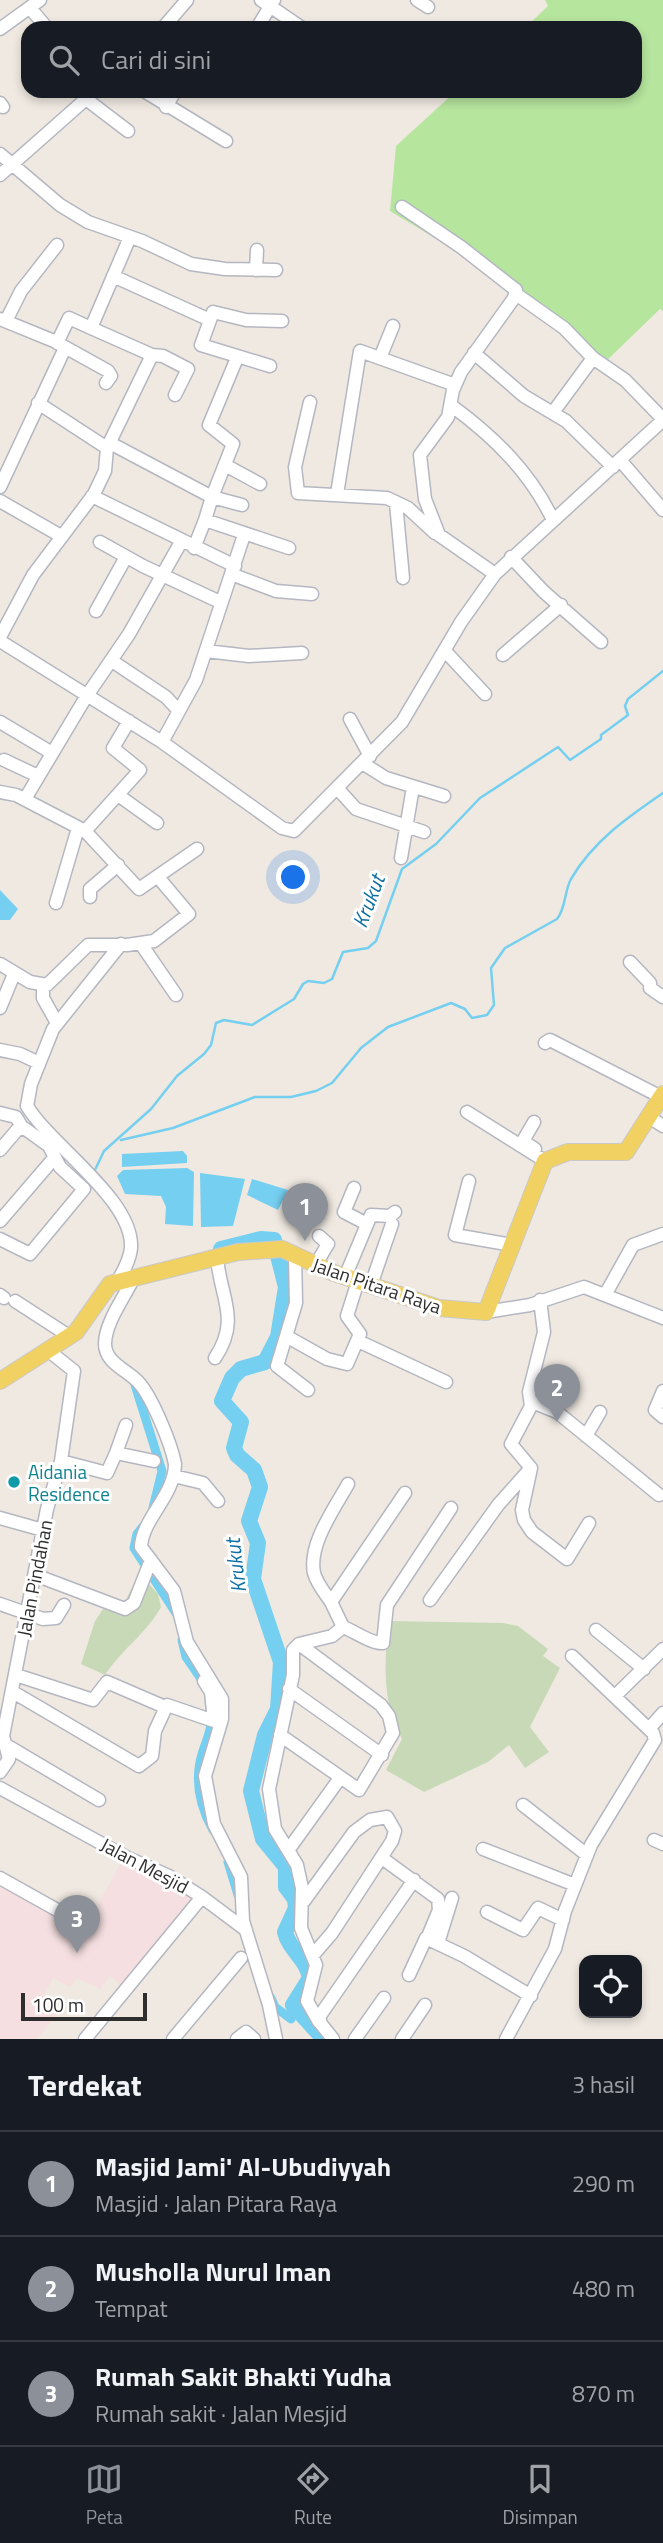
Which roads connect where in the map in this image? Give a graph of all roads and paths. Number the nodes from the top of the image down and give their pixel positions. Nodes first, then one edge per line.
1 (187, 0) edge
2 (269, 2) edge
3 (35, 4) edge
4 (44, 21) edge
5 (169, 21) edge
6 (260, 21) edge
7 (293, 21) edge
8 (0, 29) edge
9 (88, 98) edge
10 (94, 98) edge
11 (154, 98) edge
12 (171, 98) edge
13 (166, 107) junction
14 (128, 131) dead end
15 (226, 141) dead end
16 (0, 154) edge
17 (12, 164) junction
18 (0, 175) edge
19 (402, 208) dead end
20 (130, 237) junction
21 (57, 245) dead end
22 (257, 250) dead end
23 (256, 270) junction
24 (276, 270) dead end
25 (113, 276) junction
26 (516, 294) junction
27 (3, 320) edge
28 (210, 320) junction
29 (282, 321) dead end
30 (393, 326) dead end
31 (91, 328) junction
32 (61, 345) junction
33 (474, 353) junction
34 (152, 355) junction
35 (237, 358) junction
36 (380, 358) junction
37 (593, 358) junction
38 (270, 366) dead end
39 (106, 383) dead end
40 (455, 385) junction
41 (175, 395) dead end
42 (310, 402) dead end
43 (38, 403) junction
44 (452, 406) junction
45 (554, 411) junction
46 (663, 419) edge
47 (108, 445) junction
48 (617, 464) junction
49 (225, 465) junction
50 (260, 484) dead end
51 (0, 487) edge
52 (337, 494) junction
53 (92, 496) junction
54 (212, 497) junction
55 (1, 502) edge
56 (396, 503) junction
57 (242, 505) dead end
58 (663, 510) edge
59 (205, 520) junction
60 (553, 520) junction
61 (244, 535) junction
62 (439, 535) junction
63 (61, 536) junction
64 (181, 541) junction
65 (100, 542) dead end
66 (194, 548) junction
67 (289, 548) dead end
68 (126, 557) junction
69 (511, 557) junction
70 (233, 570) junction
71 (495, 574) junction
72 (164, 576) junction
73 (403, 578) dead end
74 (312, 594) dead end
75 (220, 602) junction
76 (561, 605) junction
77 (96, 611) dead end
78 (0, 639) edge
79 (601, 642) dead end
80 (206, 651) junction
81 (445, 651) junction
82 (302, 653) dead end
83 (503, 655) dead end
84 (112, 661) junction
85 (485, 694) dead end
86 (86, 697) junction
87 (179, 711) junction
88 (349, 719) dead end
89 (129, 721) junction
90 (0, 722) edge
91 (162, 742) junction
92 (52, 753) junction
93 (366, 759) junction
94 (4, 760) dead end
95 (38, 776) junction
96 (413, 787) junction
97 (337, 788) junction
98 (0, 792) edge
99 (118, 795) junction
100 (444, 796) dead end
101 (25, 799) junction
102 (157, 823) dead end
103 (406, 826) junction
104 (81, 829) junction
105 (424, 832) dead end
106 (197, 849) dead end
107 (401, 858) dead end
108 (118, 865) junction
109 (158, 877) junction
110 (90, 897) dead end
111 (56, 903) dead end
112 (121, 944) junction
113 (141, 944) junction
114 (630, 962) dead end
115 (0, 964) edge
116 (14, 974) junction
117 (43, 986) junction
118 (176, 995) dead end
119 (663, 997) edge
120 (0, 1008) edge
121 (57, 1023) junction
122 (545, 1043) dead end
123 (0, 1050) edge
124 (39, 1063) junction
125 (662, 1096) edge
126 (467, 1112) dead end
127 (0, 1114) edge
128 (656, 1121) edge
129 (534, 1122) dead end
130 (22, 1127) junction
131 (0, 1150) edge
132 (55, 1157) junction
133 (548, 1159) junction
134 (468, 1181) dead end
135 (354, 1188) dead end
136 (0, 1221) edge
137 (367, 1224) junction
138 (663, 1234) edge
139 (319, 1236) dead end
140 (0, 1239) edge
141 (512, 1245) junction
142 (295, 1254) junction
143 (217, 1258) junction
144 (316, 1264) junction
145 (125, 1281) junction
146 (358, 1281) junction
147 (606, 1295) junction
148 (6, 1298) edge
149 (540, 1300) junction
150 (486, 1312) junction
151 (663, 1318) edge
152 (69, 1336) junction
153 (286, 1336) junction
154 (358, 1341) junction
155 (49, 1351) junction
156 (215, 1358) dead end
157 (0, 1381) edge
158 (446, 1382) dead end
159 (308, 1390) dead end
160 (662, 1397) edge
161 (532, 1402) junction
162 (600, 1412) dead end
163 (663, 1417) edge
164 (126, 1425) dead end
165 (586, 1436) junction
166 (116, 1453) junction
167 (61, 1461) junction
168 (154, 1461) dead end
169 (531, 1468) junction
170 (174, 1476) junction
171 (348, 1484) dead end
172 (405, 1493) dead end
173 (659, 1495) dead end
174 (218, 1500) dead end
175 (451, 1508) dead end
176 (0, 1518) edge
177 (589, 1523) dead end
178 (43, 1530) junction
179 (150, 1565) junction
180 (35, 1576) junction
181 (430, 1600) dead end
182 (331, 1602) junction
183 (0, 1604) edge
184 (64, 1605) dead end
185 (26, 1615) junction
186 (343, 1627) junction
187 (596, 1630) dead end
188 (299, 1644) junction
189 (663, 1650) edge
190 (187, 1654) dead end
191 (572, 1656) dead end
192 (644, 1669) junction
193 (16, 1675) junction
194 (289, 1689) junction
195 (13, 1692) junction
196 (616, 1695) junction
197 (5, 1705) edge
198 (165, 1707) junction
199 (663, 1713) edge
200 (649, 1729) junction
201 (280, 1735) junction
202 (6, 1745) junction
203 (382, 1755) junction
204 (0, 1772) edge
205 (340, 1778) junction
206 (0, 1788) edge
207 (99, 1800) dead end
208 (523, 1805) dead end
209 (289, 1849) junction
210 (484, 1849) dead end
211 (587, 1855) junction
212 (382, 1858) junction
213 (0, 1878) edge
214 (414, 1880) junction
215 (575, 1885) junction
216 (202, 1897) junction
217 (452, 1898) dead end
218 (304, 1901) junction
219 (487, 1912) dead end
220 (66, 1915) dead end
221 (563, 1920) junction
222 (244, 1925) junction
223 (433, 1938) junction
224 (313, 1955) junction
225 (241, 1958) dead end
226 (409, 1975) dead end
227 (531, 1996) junction
228 (384, 1998) dead end
229 (425, 2005) dead end
230 (319, 2022) junction
231 (85, 2039) edge
232 (173, 2039) edge
233 (237, 2039) edge
234 (254, 2039) edge
235 (276, 2039) edge
236 (332, 2039) edge
237 (355, 2039) edge
238 (402, 2039) edge
239 (506, 2039) edge

1 - 5 street
2 - 6 street
2 - 7 street
3 - 4 street
3 - 8 street
9 - 17 street
10 - 14 street
11 - 13 street
12 - 13 street
13 - 15 street
16 - 17 street
17 - 18 street
17 - 20 street
19 - 26 street
20 - 23 street
20 - 25 street
21 - 27 street
22 - 23 street
23 - 24 street
25 - 28 street
25 - 31 street
26 - 33 street
26 - 37 street
27 - 32 street
28 - 29 street
28 - 35 street
30 - 36 street
31 - 32 street
31 - 34 street
32 - 39 street
32 - 43 street
33 - 40 street
33 - 45 street
34 - 41 street
34 - 47 street
35 - 38 street
35 - 49 street
36 - 40 street
36 - 52 street
37 - 45 street
37 - 46 street
40 - 44 street
42 - 52 street
43 - 47 street
43 - 51 street
44 - 60 street
44 - 62 street
45 - 48 street
46 - 48 street
47 - 53 street
47 - 54 street
48 - 58 street
48 - 60 street
49 - 50 street
49 - 54 street
52 - 56 street
53 - 63 street
53 - 64 street
54 - 57 street
54 - 59 street
55 - 63 street
56 - 62 street
56 - 73 street
59 - 61 street
59 - 66 street
60 - 69 street
61 - 67 street
61 - 70 street
62 - 71 street
63 - 78 street
64 - 66 street
64 - 72 street
65 - 68 street
66 - 70 street
68 - 72 street
68 - 77 street
69 - 71 street
69 - 76 street
70 - 74 street
70 - 75 street
71 - 81 street
72 - 75 street
72 - 84 street
75 - 80 street
76 - 79 street
76 - 83 street
78 - 86 street
80 - 82 street
80 - 87 street
81 - 85 street
81 - 93 street
84 - 86 street
84 - 87 street
86 - 89 street
86 - 92 street
87 - 91 street
88 - 93 street
89 - 91 street
89 - 99 street
90 - 92 street
91 - 97 street
92 - 95 street
93 - 96 street
93 - 97 street
94 - 95 street
95 - 101 street
96 - 100 street
96 - 103 street
97 - 103 street
98 - 101 street
99 - 102 street
99 - 104 street
101 - 104 street
103 - 105 street
103 - 107 street
104 - 108 street
104 - 111 street
106 - 109 street
108 - 109 street
108 - 110 street
109 - 113 street
112 - 113 street
112 - 117 street
112 - 121 street
113 - 118 street
114 - 119 street
115 - 116 street
116 - 117 street
116 - 120 street
117 - 121 street
121 - 124 street
122 - 125 street
123 - 124 street
124 - 145 street
125 - 128 main road
126 - 133 street
127 - 130 street
128 - 133 main road
129 - 133 street
130 - 131 street
130 - 132 street
132 - 136 street
132 - 140 street
133 - 141 main road
134 - 141 street
135 - 137 street
137 - 146 street
137 - 146 street
138 - 147 street
139 - 144 street
141 - 150 main road
142 - 143 main road, Jalan Pitara Raya
142 - 144 main road, Jalan Pitara Raya
142 - 153 street
143 - 145 main road, Jalan Pitara Raya
143 - 156 street
144 - 146 main road, Jalan Pitara Raya
145 - 152 main road
145 - 170 street
146 - 150 main road, Jalan Pitara Raya
146 - 154 street
147 - 149 street
147 - 151 street
148 - 152 street
149 - 150 street
149 - 161 street
152 - 155 main road
153 - 154 street
153 - 159 street
154 - 158 street
155 - 157 main road
155 - 167 street, Jalan Pindahan
160 - 163 street
161 - 165 street
161 - 169 street
162 - 165 street
164 - 166 street
165 - 173 street
166 - 167 street
166 - 168 street
167 - 178 street, Jalan Pindahan
169 - 177 street
169 - 181 street
170 - 174 street
170 - 179 street
171 - 182 street
172 - 182 street
175 - 186 street
176 - 178 street
178 - 180 street, Jalan Pindahan
179 - 180 street
179 - 222 street
180 - 185 street, Jalan Pindahan
182 - 186 street
183 - 185 street
184 - 185 street
185 - 193 street, Jalan Pindahan
186 - 188 street
187 - 192 street
188 - 194 street
188 - 203 street
189 - 192 street
190 - 198 street
191 - 196 street
192 - 196 street
193 - 195 street, Jalan Pindahan
193 - 198 street
194 - 201 street
194 - 203 street
195 - 197 street, Jalan Pindahan
195 - 198 street
196 - 200 street
197 - 202 street, Jalan Pindahan
199 - 200 street
200 - 211 street
201 - 205 street
201 - 209 street
202 - 204 street, Jalan Pindahan
202 - 207 street
203 - 205 street
205 - 209 street
206 - 216 street, Jalan Mesjid
208 - 211 street
209 - 218 street
210 - 215 street
211 - 215 street
212 - 214 street
212 - 218 street
212 - 224 street
213 - 220 street
214 - 223 street
214 - 230 street
215 - 221 street
216 - 222 street
216 - 231 street, Jalan Mesjid
217 - 223 street
218 - 224 street
219 - 221 street
221 - 227 street
222 - 235 street
223 - 226 street
223 - 227 street
224 - 230 street
225 - 232 street
227 - 239 street
228 - 237 street
229 - 238 street
230 - 236 street
233 - 234 street

